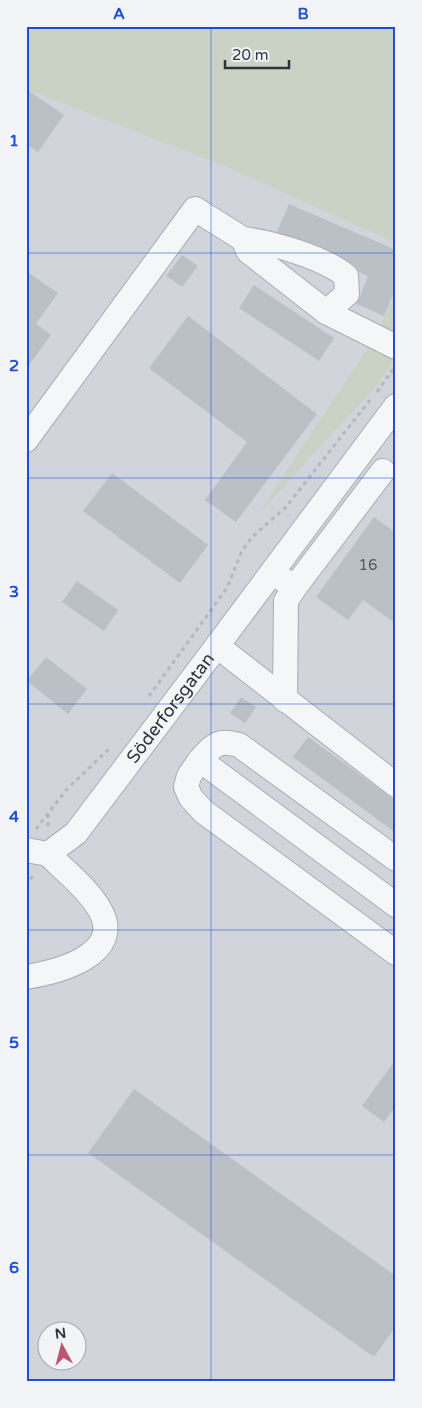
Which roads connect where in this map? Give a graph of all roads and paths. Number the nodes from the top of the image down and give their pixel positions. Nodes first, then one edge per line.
1 (243, 239) junction
2 (326, 312) junction
3 (396, 347) edge
4 (396, 365) edge
5 (396, 406) edge
6 (26, 440) edge
7 (360, 454) junction
8 (390, 476) edge
9 (272, 572) junction
10 (295, 587) junction
11 (217, 646) junction
12 (147, 699) dead end
13 (284, 700) junction
14 (112, 746) dead end
15 (200, 760) junction
16 (396, 785) edge
17 (35, 846) edge
18 (396, 859) edge
19 (396, 905) edge
20 (396, 953) edge
21 (26, 977) edge

1 - 2 street
1 - 2 street
1 - 6 street
2 - 3 street
4 - 12 path
5 - 7 street
7 - 8 street
7 - 9 street
8 - 10 street
9 - 10 street
9 - 11 street
10 - 13 street
11 - 13 street, Söderforsgatan
11 - 17 street, Söderforsgatan
13 - 16 street, Söderforsgatan
14 - 17 path
15 - 18 street
15 - 19 street
15 - 20 street
17 - 21 street

